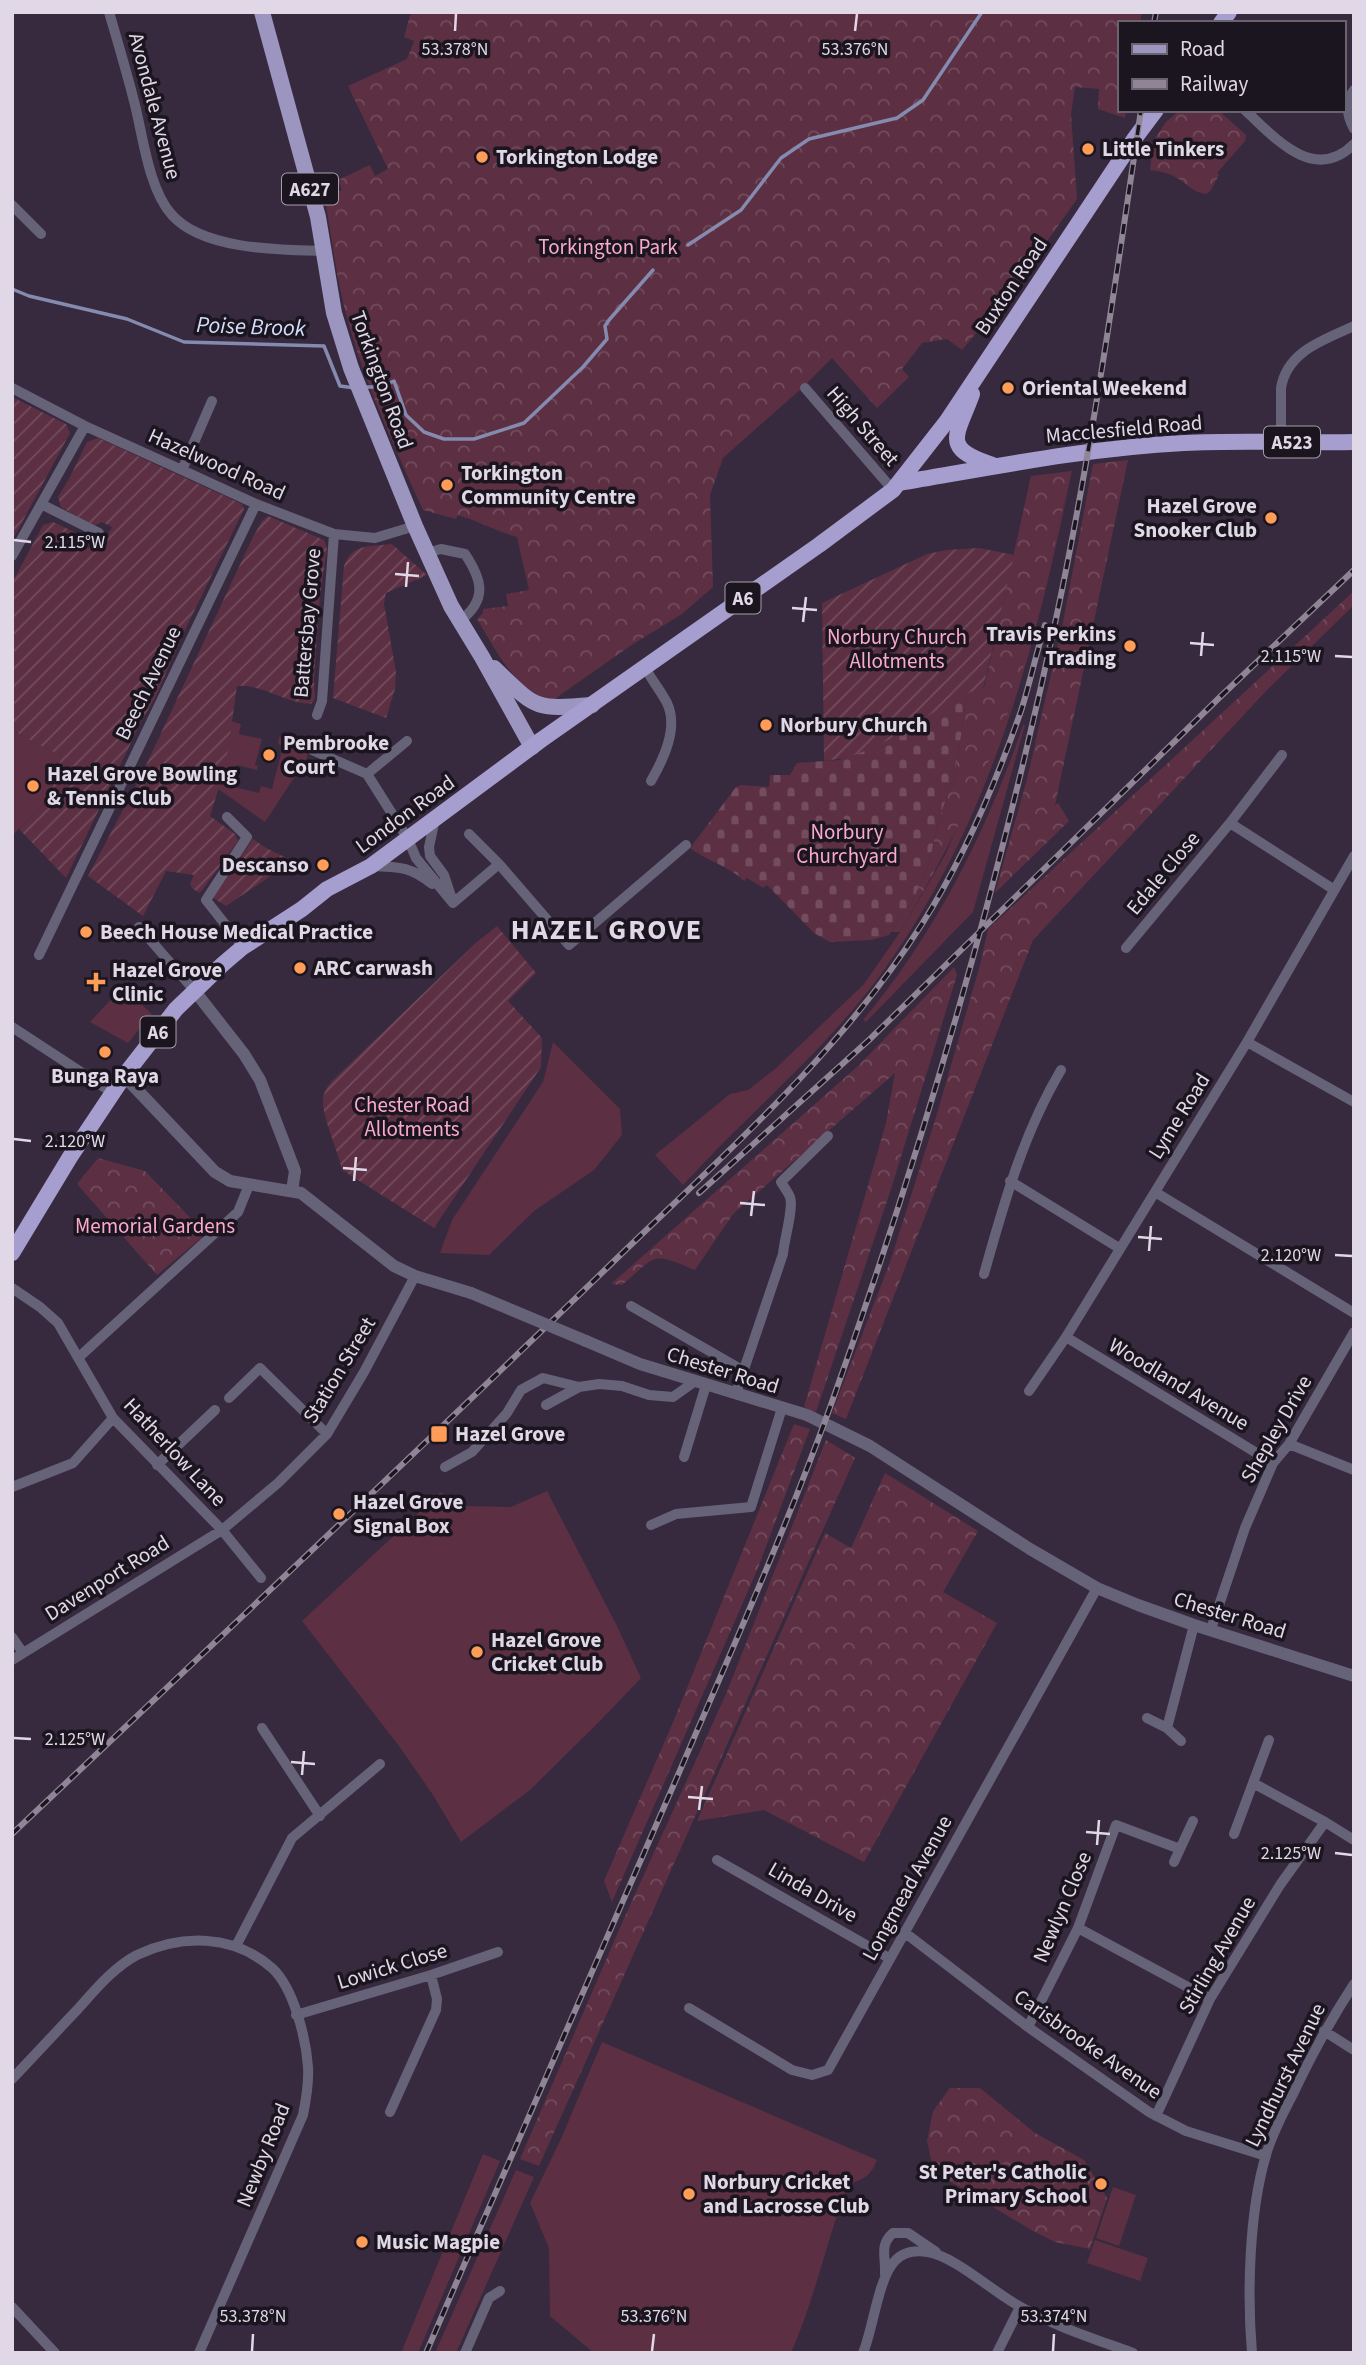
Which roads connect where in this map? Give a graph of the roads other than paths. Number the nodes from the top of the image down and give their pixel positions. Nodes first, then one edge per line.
1 (109, 12) edge
2 (261, 12) edge
3 (1354, 90) edge
4 (1155, 112) edge
5 (1247, 112) edge
6 (1354, 129) edge
7 (1354, 144) edge
8 (12, 205) edge
9 (41, 234) dead end
10 (324, 251) junction
11 (1354, 326) edge
12 (980, 372) junction
13 (12, 388) edge
14 (805, 388) dead end
15 (212, 401) dead end
16 (85, 426) junction
17 (1282, 442) junction
18 (1354, 442) edge
19 (996, 466) junction
20 (182, 470) junction
21 (896, 487) junction
22 (41, 504) junction
23 (256, 504) junction
24 (415, 526) junction
25 (99, 533) dead end
26 (334, 534) junction
27 (427, 553) junction
28 (12, 556) edge
29 (460, 621) junction
30 (482, 657) junction
31 (644, 666) junction
32 (592, 705) junction
33 (317, 715) dead end
34 (407, 741) dead end
35 (536, 744) junction
36 (312, 750) dead end
37 (1282, 755) dead end
38 (367, 774) junction
39 (650, 781) dead end
40 (227, 817) dead end
41 (435, 819) junction
42 (1230, 823) junction
43 (469, 834) dead end
44 (408, 839) junction
45 (686, 845) dead end
46 (1354, 856) edge
47 (499, 864) junction
48 (371, 866) junction
49 (1333, 889) junction
50 (453, 903) junction
51 (139, 927) dead end
52 (243, 947) junction
53 (1126, 948) dead end
54 (39, 955) dead end
55 (194, 990) junction
56 (12, 1027) edge
57 (1247, 1042) junction
58 (1061, 1070) dead end
59 (124, 1076) junction
60 (113, 1093) junction
61 (1354, 1102) edge
62 (828, 1136) dead end
63 (1010, 1181) junction
64 (249, 1185) junction
65 (292, 1191) junction
66 (1155, 1192) junction
67 (1119, 1248) junction
68 (12, 1253) edge
69 (984, 1273) dead end
70 (415, 1276) junction
71 (12, 1288) edge
72 (631, 1306) dead end
73 (1354, 1312) edge
74 (1354, 1332) edge
75 (1066, 1337) junction
76 (78, 1358) junction
77 (744, 1371) junction
78 (700, 1384) junction
79 (579, 1387) junction
80 (1029, 1391) dead end
81 (736, 1393) junction
82 (229, 1398) dead end
83 (546, 1405) dead end
84 (782, 1408) junction
85 (215, 1410) dead end
86 (113, 1418) junction
87 (327, 1434) junction
88 (1289, 1444) junction
89 (684, 1457) dead end
90 (1273, 1463) junction
91 (157, 1465) junction
92 (444, 1467) dead end
93 (1354, 1470) edge
94 (12, 1487) edge
95 (651, 1525) dead end
96 (222, 1530) junction
97 (261, 1578) dead end
98 (1097, 1588) junction
99 (1194, 1625) junction
100 (1211, 1629) junction
101 (12, 1637) edge
102 (23, 1653) junction
103 (12, 1660) edge
104 (1354, 1676) edge
105 (1147, 1718) dead end
106 (262, 1728) dead end
107 (1167, 1728) junction
108 (1269, 1740) dead end
109 (1181, 1741) dead end
110 (380, 1764) dead end
111 (1253, 1783) junction
112 (320, 1816) junction
113 (1193, 1821) dead end
114 (1325, 1822) junction
115 (1234, 1834) dead end
116 (1354, 1840) edge
117 (1180, 1849) junction
118 (717, 1860) dead end
119 (1174, 1862) dead end
120 (1078, 1928) junction
121 (905, 1932) junction
122 (236, 1946) junction
123 (498, 1952) dead end
124 (889, 1958) junction
125 (430, 1975) junction
126 (1354, 1984) edge
127 (1210, 1999) junction
128 (689, 2008) dead end
129 (296, 2015) junction
130 (1028, 2026) junction
131 (1324, 2031) junction
132 (1354, 2050) edge
133 (12, 2080) edge
134 (390, 2112) dead end
135 (1156, 2116) junction
136 (1266, 2156) junction
137 (948, 2259) junction
138 (885, 2278) junction
139 (500, 2291) dead end
140 (12, 2307) edge
141 (1020, 2307) junction
142 (55, 2353) edge
143 (199, 2353) edge
144 (465, 2353) edge
145 (863, 2353) edge
146 (997, 2353) edge
147 (1133, 2353) edge
148 (1252, 2353) edge

1 - 10 street, Avondale Avenue
2 - 10 main road, Torkington Road / A627
3 - 6 street
4 - 12 highway, Buxton Road / A6
5 - 7 street
8 - 9 street
10 - 24 main road, Torkington Road / A627
11 - 17 street
12 - 19 highway
12 - 21 highway, Buxton Road / A6
13 - 16 street, Hazelwood Road
14 - 21 street, High Street
15 - 20 street
16 - 20 street, Hazelwood Road
16 - 22 street
17 - 18 highway, Macclesfield Road / A523
17 - 19 highway, Macclesfield Road / A523
19 - 21 highway, Macclesfield Road / A523
20 - 23 street, Hazelwood Road
21 - 31 highway, London Road / A6
22 - 25 street
22 - 28 street
23 - 26 street, Hazelwood Road
23 - 54 street, Beech Avenue
24 - 26 street, Hazelwood Road
24 - 27 main road, Torkington Road / A627
26 - 33 street, Battersbay Grove
27 - 29 main road, Torkington Road / A627
27 - 29 street
29 - 30 main road, Torkington Road / A627
30 - 32 main road, Torkington Road / A627
30 - 35 main road, Torkington Road / A627
31 - 32 highway, London Road / A6
31 - 39 street
32 - 35 highway, London Road / A6
34 - 38 street
35 - 41 highway, London Road / A6
36 - 38 street
37 - 42 street, Edale Close
38 - 44 street
40 - 52 street
41 - 44 highway, London Road / A6
41 - 50 street
42 - 49 street
42 - 53 street, Edale Close
43 - 47 street
44 - 48 highway, London Road / A6
44 - 50 street
45 - 47 street
46 - 49 street, Lyme Road
47 - 50 street
48 - 50 street
48 - 52 highway, London Road / A6
49 - 57 street, Lyme Road
51 - 55 street
52 - 55 highway, London Road / A6
55 - 59 highway, London Road / A6
55 - 65 street
56 - 60 street
57 - 61 street
57 - 66 street, Lyme Road
58 - 63 street
59 - 60 highway, London Road / A6
59 - 64 street
60 - 68 highway, London Road / A6
62 - 77 street
63 - 67 street
63 - 69 street
64 - 65 street
64 - 76 street
65 - 70 street, Chester Road
66 - 67 street, Lyme Road
66 - 73 street
67 - 75 street, Lyme Road
70 - 78 street, Chester Road, bridge
70 - 87 street, Station Street
71 - 76 street, Hatherlow Lane
72 - 77 street
74 - 88 street, Shepley Drive
75 - 80 street, Lyme Road
75 - 90 street, Woodland Avenue
76 - 86 street, Hatherlow Lane
77 - 81 street
78 - 79 street
78 - 81 street, Chester Road
78 - 89 street
79 - 83 street
79 - 92 street
81 - 84 street, Chester Road
82 - 87 street
84 - 95 street
84 - 98 street, Chester Road
85 - 91 street
86 - 91 street, Hatherlow Lane
86 - 94 street
87 - 96 street, Station Street
88 - 90 street, Shepley Drive
88 - 93 street
90 - 100 street, Shepley Drive
91 - 96 street, Hatherlow Lane
96 - 97 street, Hatherlow Lane
96 - 102 street, Davenport Road
98 - 99 street, Chester Road
98 - 121 street, Longmead Avenue
99 - 100 street, Chester Road
99 - 107 street
100 - 104 street, Chester Road
101 - 102 street
102 - 103 street, Davenport Road
105 - 107 street
106 - 112 street
107 - 109 street
108 - 111 street
110 - 112 street
111 - 114 street
111 - 115 street
112 - 122 street
113 - 117 street
114 - 116 street
114 - 127 street, Stirling Avenue
117 - 119 street
117 - 120 street, Newlyn Close
118 - 124 street, Linda Drive
120 - 127 street
120 - 130 street, Newlyn Close
121 - 124 street, Longmead Avenue
121 - 130 street, Carisbrooke Avenue
122 - 129 street, Newby Road
122 - 133 street, Newby Road
123 - 125 street, Lowick Close
124 - 128 street, Longmead Avenue
125 - 129 street, Lowick Close
125 - 134 street
126 - 131 street, Lyndhurst Avenue
127 - 135 street, Stirling Avenue
129 - 143 street, Newby Road
130 - 135 street, Carisbrooke Avenue
131 - 132 street
131 - 136 street, Lyndhurst Avenue
135 - 136 street, Carisbrooke Avenue
136 - 148 street, Lyndhurst Avenue
137 - 138 street
137 - 138 street
137 - 141 street
138 - 145 street
139 - 144 street
140 - 142 street
141 - 146 street
141 - 147 street

